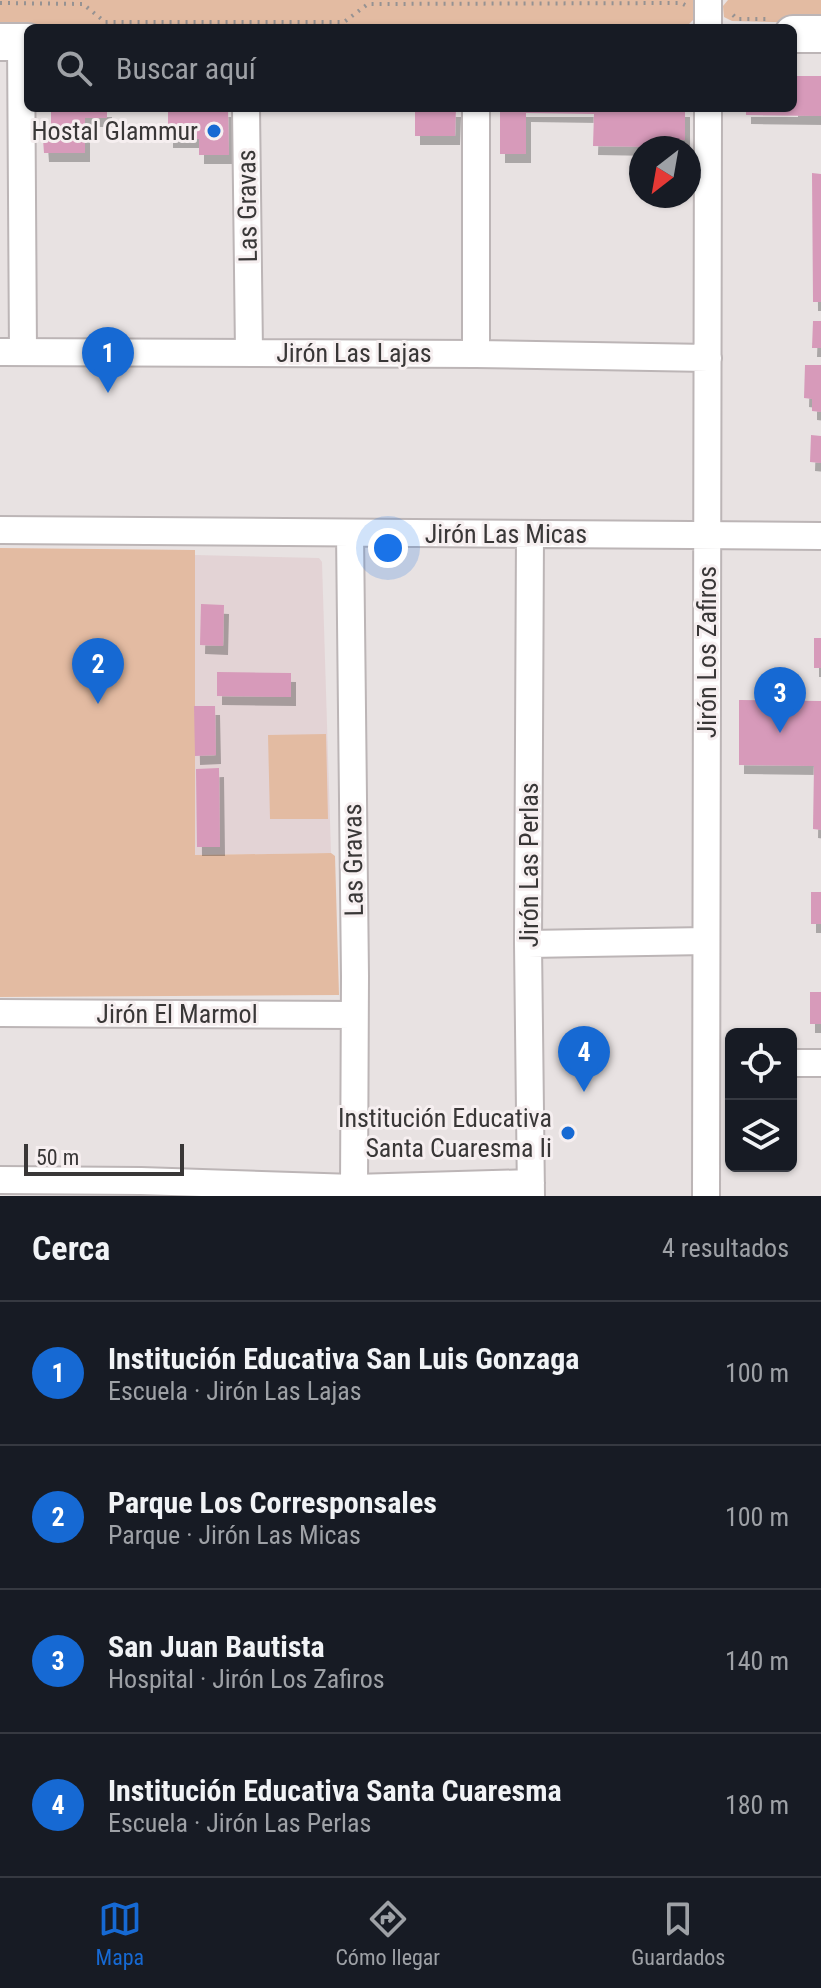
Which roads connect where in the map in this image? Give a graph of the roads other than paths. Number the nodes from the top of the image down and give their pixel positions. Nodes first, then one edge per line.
1 (797, 29) edge
2 (821, 34) edge
3 (16, 42) edge
4 (246, 112) edge
5 (476, 112) edge
6 (708, 112) edge
7 (11, 352) edge
8 (249, 352) junction
9 (476, 354) junction
10 (708, 358) junction
11 (0, 530) edge
12 (350, 533) junction
13 (530, 534) junction
14 (707, 535) junction
15 (821, 536) edge
16 (706, 941) junction
17 (528, 944) junction
18 (0, 1013) edge
19 (354, 1015) junction
20 (797, 1063) edge
21 (821, 1063) edge
22 (719, 1064) edge
23 (0, 1180) edge
24 (354, 1188) junction
25 (141, 1189) edge
26 (531, 1189) edge
27 (706, 1196) edge

1 - 2 main road
3 - 7 street
4 - 8 street, Las Gravas
5 - 9 street
6 - 10 street, Jirón Los Zafiros
7 - 8 street, Jirón Las Lajas
8 - 9 street, Jirón Las Lajas
9 - 10 street, Jirón Las Lajas
10 - 14 street, Jirón Los Zafiros
11 - 12 street, Jirón Las Micas
12 - 13 street, Jirón Las Micas
12 - 19 street, Las Gravas
13 - 14 street, Jirón Las Micas
13 - 17 street, Jirón Las Perlas
14 - 15 street, Jirón Las Micas
14 - 16 street, Jirón Los Zafiros
16 - 17 street
16 - 22 street, Jirón Los Zafiros
17 - 26 street, Jirón Las Perlas
18 - 19 street, Jirón El Marmol
19 - 24 street, Las Gravas
20 - 21 street
22 - 27 street, Jirón Los Zafiros
23 - 25 street
24 - 25 street
24 - 26 street

